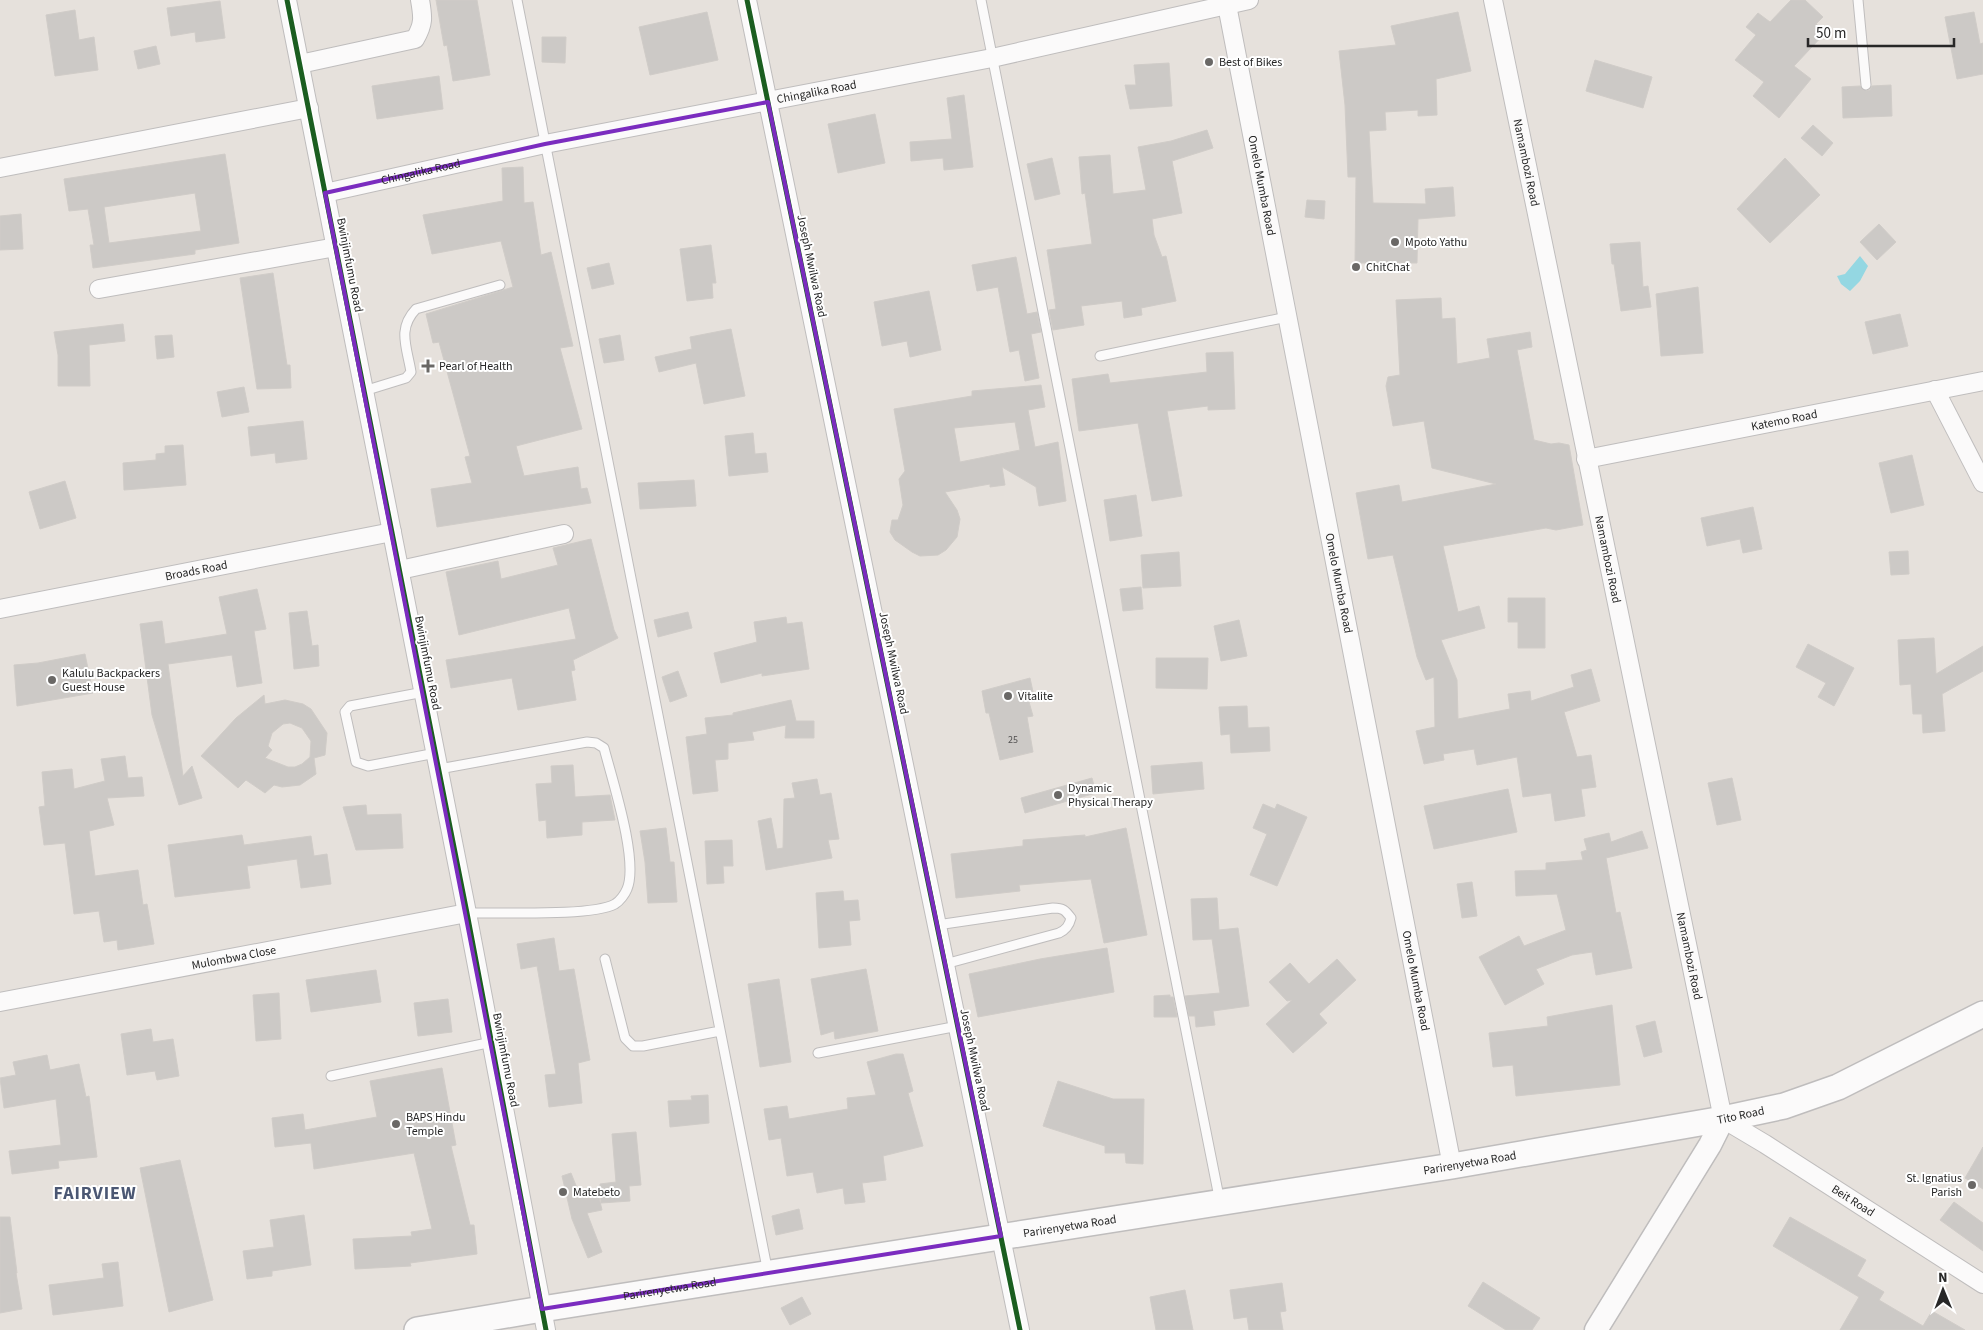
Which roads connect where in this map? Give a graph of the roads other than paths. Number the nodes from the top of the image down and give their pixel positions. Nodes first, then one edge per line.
1 (286, 0) edge
2 (420, 0) edge
3 (517, 0) edge
4 (747, 0) edge
5 (981, 0) edge
6 (1249, 0) edge
7 (1493, 0) edge
8 (1858, 0) edge
9 (1226, 2) edge
10 (992, 58) junction
11 (300, 64) junction
12 (1866, 85) dead end
13 (768, 102) junction
14 (309, 108) junction
15 (545, 144) junction
16 (0, 168) edge
17 (325, 193) junction
18 (336, 247) junction
19 (500, 285) dead end
20 (99, 289) dead end
21 (1287, 318) junction
22 (1100, 356) dead end
23 (1983, 381) edge
24 (1935, 390) junction
25 (364, 391) junction
26 (1586, 459) junction
27 (1983, 483) edge
28 (392, 532) junction
29 (564, 534) dead end
30 (400, 570) junction
31 (0, 609) edge
32 (424, 692) junction
33 (438, 761) junction
34 (468, 913) junction
35 (937, 925) junction
36 (605, 959) dead end
37 (945, 964) junction
38 (0, 1002) edge
39 (1983, 1014) edge
40 (958, 1026) junction
41 (720, 1031) junction
42 (492, 1042) junction
43 (818, 1053) dead end
44 (331, 1076) dead end
45 (1723, 1119) junction
46 (1452, 1166) junction
47 (1220, 1202) junction
48 (1001, 1236) junction
49 (768, 1273) junction
50 (1983, 1284) edge
51 (544, 1319) edge
52 (417, 1330) edge
53 (1020, 1330) edge
54 (1596, 1330) edge

1 - 11 street, Bwinjimfumu Road
2 - 11 street
3 - 15 lane
4 - 13 street, Joseph Mwilwa Road
5 - 10 lane
6 - 9 street, Chingalika Road
7 - 26 street, Namambozi Road
8 - 12 lane
9 - 10 street, Chingalika Road
9 - 21 street, Omelo Mumba Road
10 - 13 street, Chingalika Road
10 - 47 lane
11 - 14 street, Bwinjimfumu Road
13 - 15 street, Chingalika Road
13 - 35 street, Joseph Mwilwa Road
14 - 16 street
14 - 17 street, Bwinjimfumu Road
15 - 17 street, Chingalika Road
15 - 41 lane
17 - 18 street, Bwinjimfumu Road
18 - 20 street
18 - 25 street, Bwinjimfumu Road
19 - 25 lane
21 - 22 lane
21 - 46 street, Omelo Mumba Road
23 - 24 street, Katemo Road
24 - 26 street, Katemo Road
24 - 27 street
25 - 28 street, Bwinjimfumu Road
26 - 45 street, Namambozi Road
28 - 30 street, Bwinjimfumu Road
28 - 31 street, Broads Road
29 - 30 street
30 - 32 street, Bwinjimfumu Road
32 - 33 street, Bwinjimfumu Road
32 - 33 lane
33 - 34 street, Bwinjimfumu Road
33 - 34 lane
34 - 38 street, Mulombwa Close
34 - 42 street, Bwinjimfumu Road
35 - 37 street, Joseph Mwilwa Road
35 - 37 lane
36 - 41 lane
37 - 40 street, Joseph Mwilwa Road
39 - 45 main road, Tito Road
40 - 43 lane
40 - 48 street, Joseph Mwilwa Road
41 - 49 lane
42 - 44 lane
42 - 51 street, Bwinjimfumu Road
45 - 46 main road, Parirenyetwa Road
45 - 50 street, Beit Road
45 - 54 street, Tito Road
46 - 47 main road, Parirenyetwa Road
47 - 48 main road, Parirenyetwa Road
48 - 49 main road, Parirenyetwa Road
48 - 53 street, Joseph Mwilwa Road
49 - 51 main road, Parirenyetwa Road
51 - 52 main road, Parirenyetwa Road

